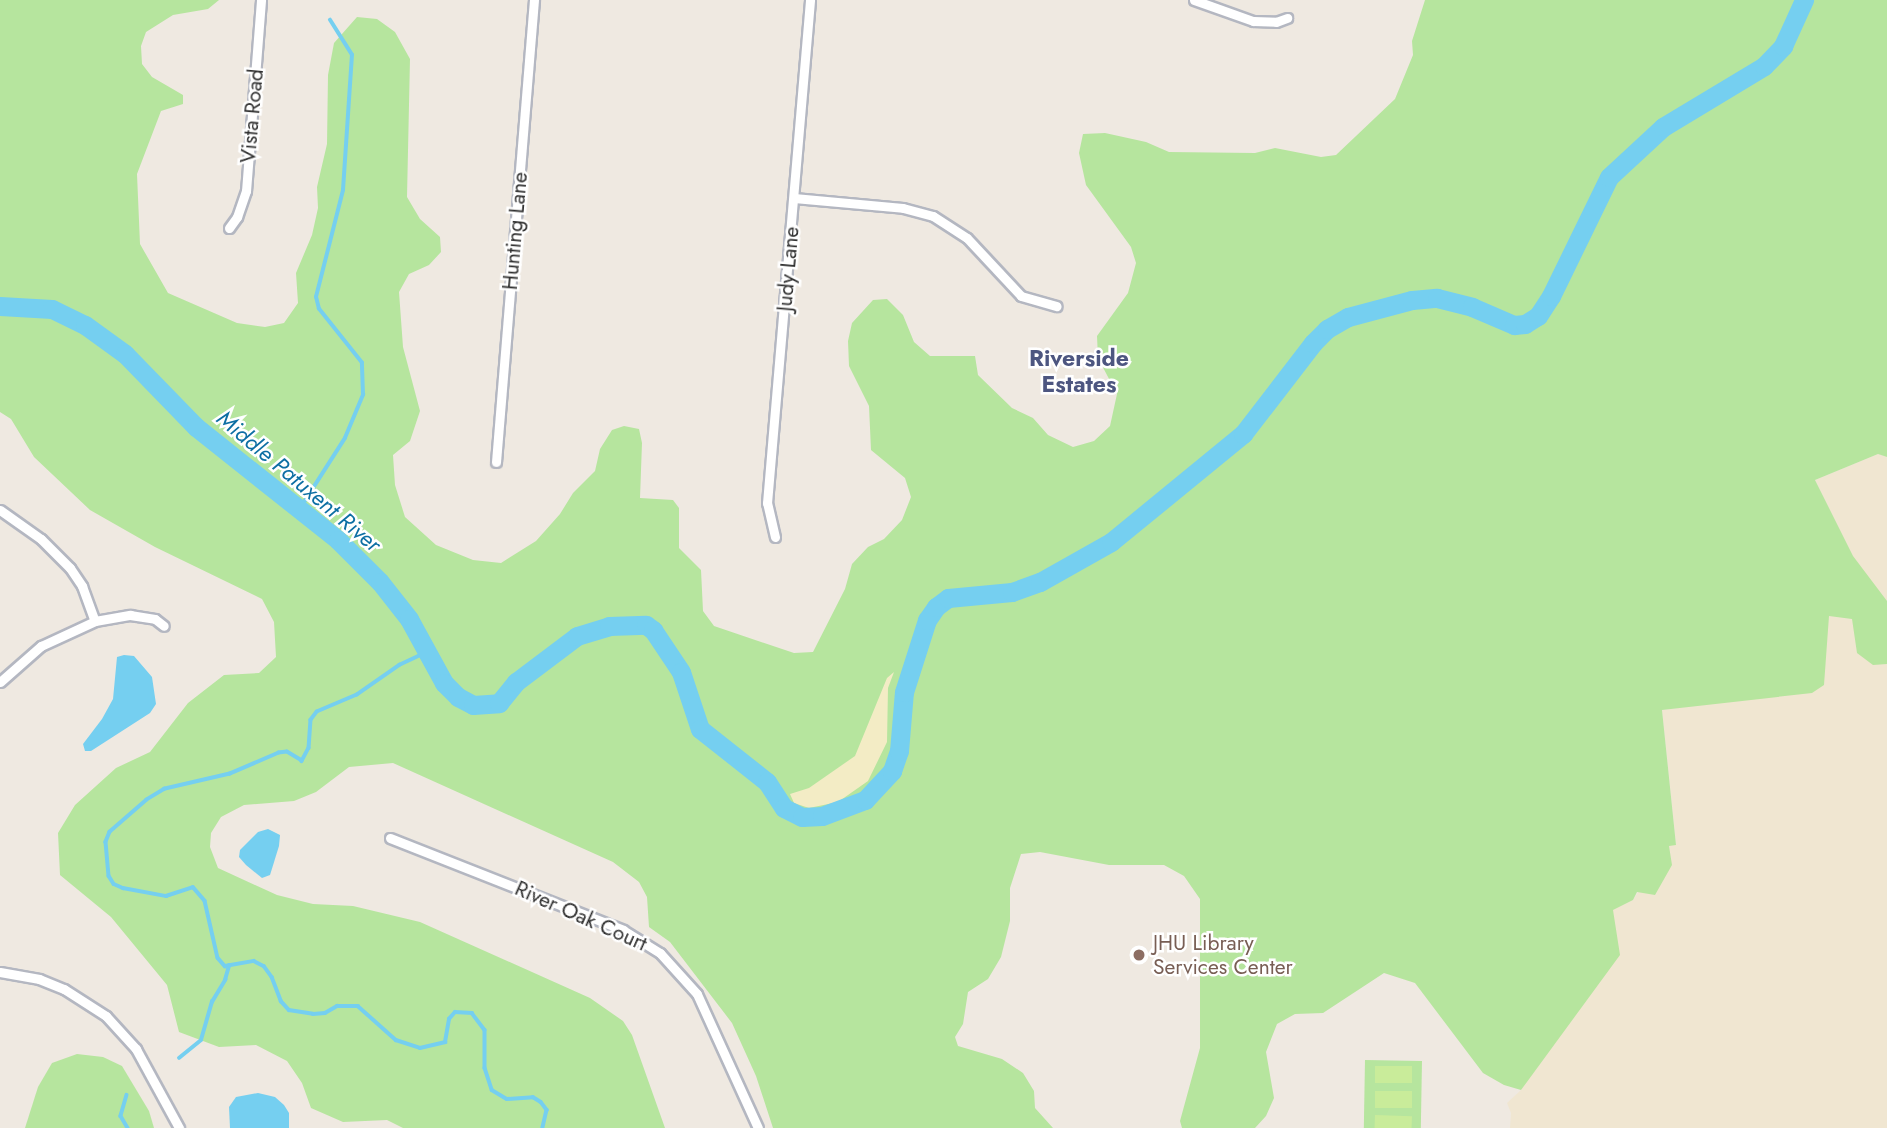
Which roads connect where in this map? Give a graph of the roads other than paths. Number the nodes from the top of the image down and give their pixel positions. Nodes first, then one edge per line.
1 (261, 0) edge
2 (534, 0) edge
3 (810, 0) edge
4 (1194, 0) edge
5 (1287, 18) dead end
6 (794, 198) junction
7 (229, 228) dead end
8 (1057, 306) dead end
9 (496, 462) dead end
10 (0, 510) edge
11 (775, 537) dead end
12 (95, 621) junction
13 (164, 626) dead end
14 (0, 682) edge
15 (390, 838) dead end
16 (0, 972) edge
17 (179, 1128) edge
18 (758, 1128) edge

1 - 7 street, Vista Road
2 - 9 street, Hunting Lane
3 - 6 street, Judy Lane
4 - 5 street
6 - 8 street
6 - 11 street, Judy Lane
10 - 12 street
12 - 13 street
12 - 14 street
15 - 18 street, River Oak Court
16 - 17 street

